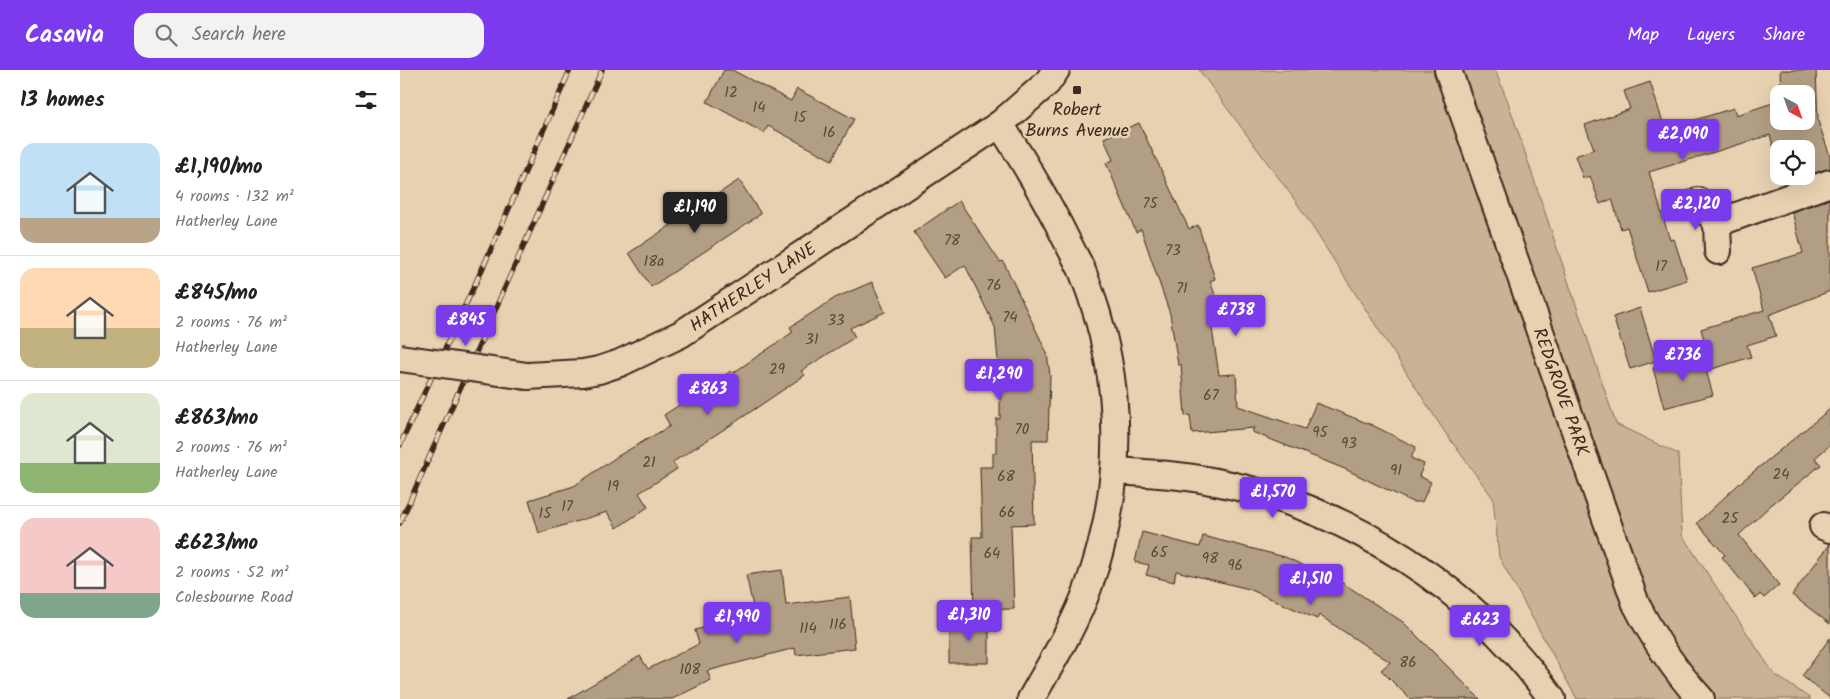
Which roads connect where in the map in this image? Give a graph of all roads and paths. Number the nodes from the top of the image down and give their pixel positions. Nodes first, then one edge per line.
1 (1056, 70) edge
2 (1448, 70) edge
3 (1000, 124) junction
4 (1830, 183) edge
5 (1698, 201) dead end
6 (1717, 223) junction
7 (1718, 251) dead end
8 (400, 358) edge
9 (1115, 471) junction
10 (1031, 699) edge
11 (1552, 699) edge
12 (1701, 699) edge

1 - 3 street, HATHERLEY LANE
2 - 12 street, REDGROVE PARK
3 - 8 street, HATHERLEY LANE, bridge
3 - 9 street
4 - 6 street
5 - 6 street
6 - 7 street
9 - 10 street
9 - 11 street

